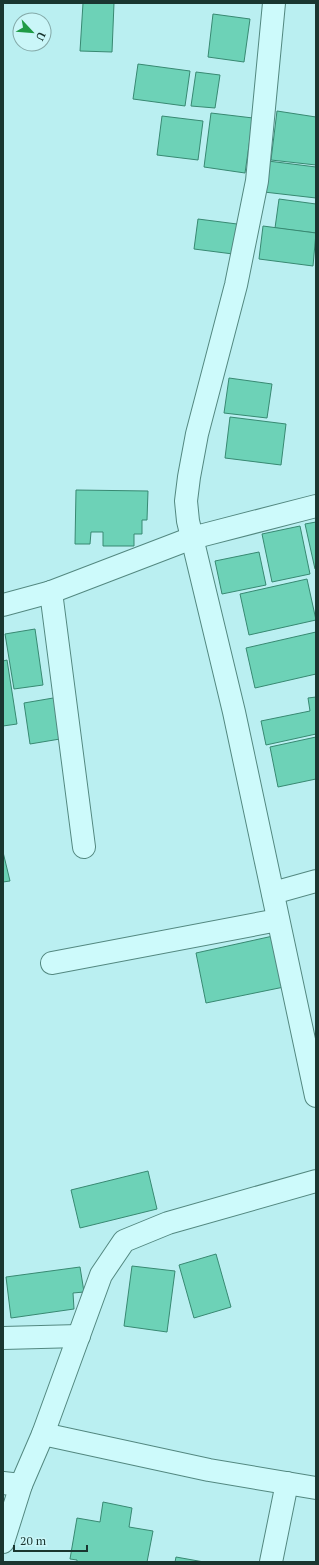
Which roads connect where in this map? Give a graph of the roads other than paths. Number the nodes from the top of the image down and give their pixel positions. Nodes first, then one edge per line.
1 (274, 3) edge
2 (316, 506) edge
3 (192, 538) junction
4 (51, 592) junction
5 (3, 605) edge
6 (84, 847) dead end
7 (316, 881) edge
8 (274, 893) junction
9 (278, 920) junction
10 (52, 963) dead end
11 (316, 1096) edge
12 (316, 1181) edge
13 (79, 1336) junction
14 (3, 1338) edge
15 (43, 1434) junction
16 (287, 1483) junction
17 (12, 1484) edge
18 (316, 1488) edge
19 (3, 1542) edge
20 (271, 1562) edge

1 - 3 street
2 - 3 street
3 - 4 street
3 - 8 street
4 - 5 street
4 - 6 street
7 - 8 street
8 - 9 street
9 - 10 street
9 - 11 street
12 - 13 street
13 - 14 street
13 - 15 street
15 - 16 street
15 - 17 street
16 - 18 street
16 - 20 street
17 - 19 street

